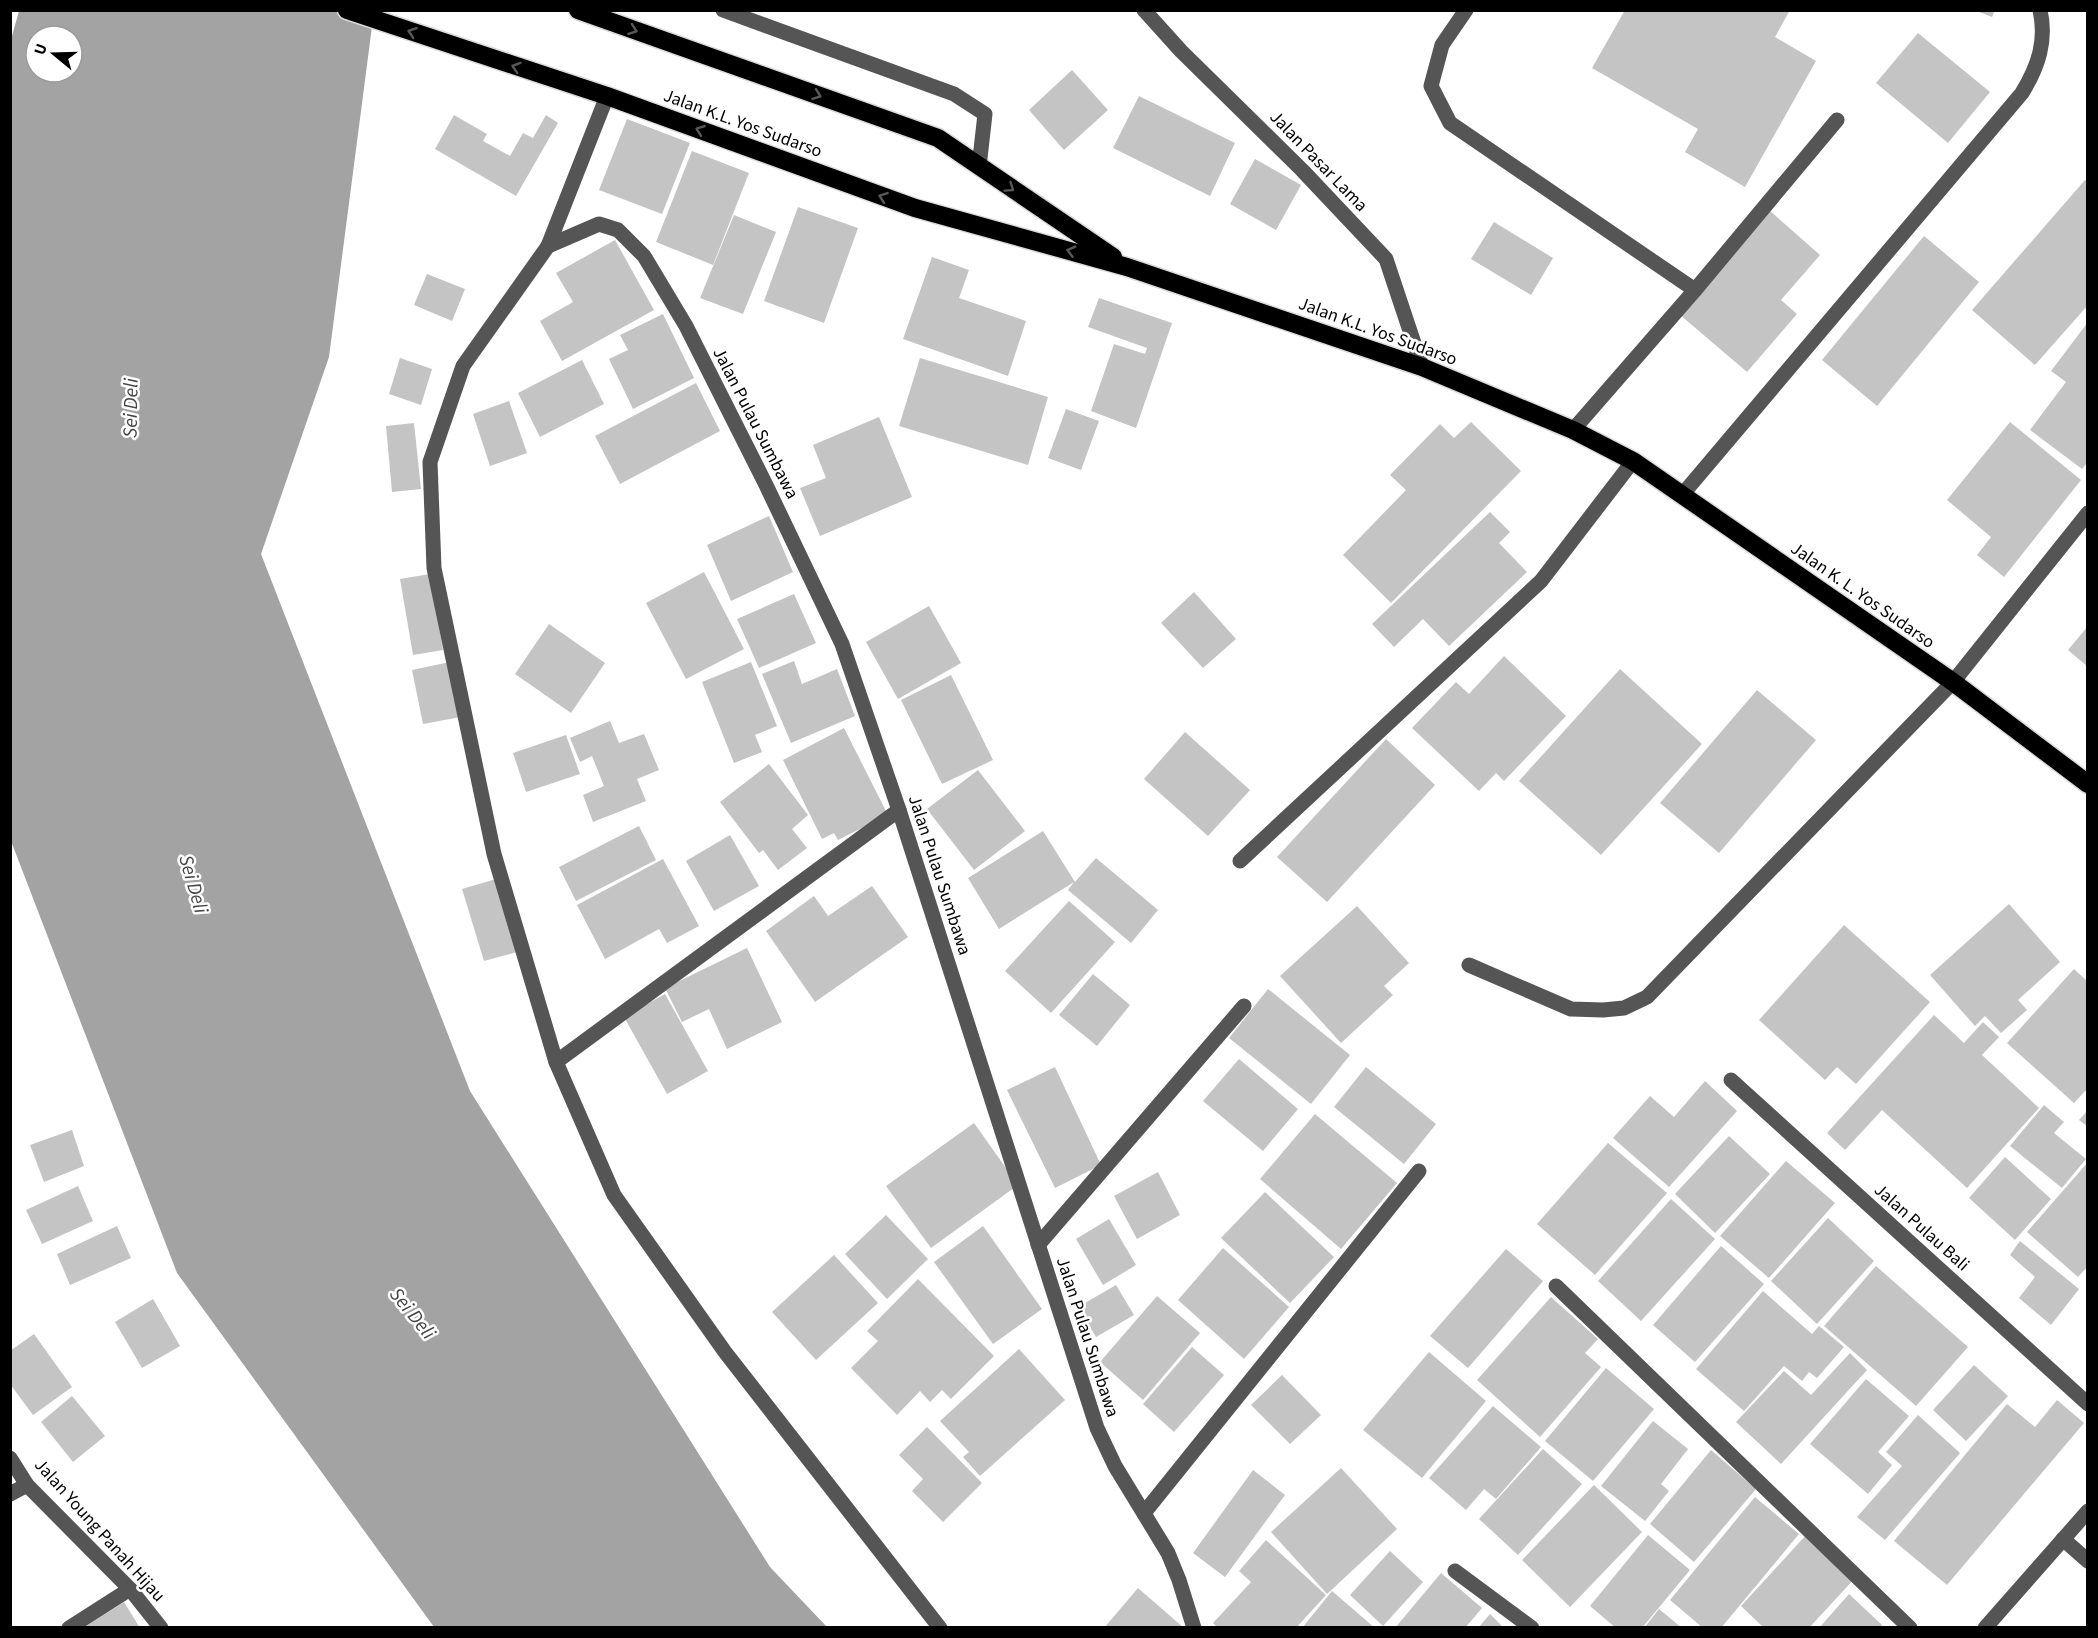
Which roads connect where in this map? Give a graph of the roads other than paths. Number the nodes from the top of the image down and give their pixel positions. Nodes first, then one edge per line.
1 (347, 10) edge
2 (578, 10) edge
3 (723, 10) edge
4 (1144, 10) edge
5 (1466, 10) edge
6 (2040, 10) edge
7 (607, 96) junction
8 (1837, 120) dead end
9 (979, 167) junction
10 (548, 246) junction
11 (1127, 267) junction
12 (1695, 290) junction
13 (1422, 367) junction
14 (1573, 430) junction
15 (1609, 449) joint
16 (1633, 461) junction
17 (1682, 495) junction
18 (2088, 513) edge
19 (1953, 682) junction
20 (2088, 784) edge
21 (899, 810) junction
22 (1240, 861) dead end
23 (1469, 965) dead end
24 (1244, 1006) dead end
25 (556, 1062) junction
26 (1731, 1080) dead end
27 (1419, 1171) dead end
28 (1038, 1245) junction
29 (1556, 1286) dead end
30 (2088, 1404) edge
31 (10, 1458) edge
32 (27, 1485) junction
33 (10, 1494) edge
34 (2088, 1511) edge
35 (1144, 1513) junction
36 (2063, 1539) junction
37 (2088, 1561) edge
38 (1455, 1571) dead end
39 (130, 1589) junction
40 (69, 1628) edge
41 (161, 1628) edge
42 (940, 1628) edge
43 (1194, 1628) edge
44 (1532, 1628) edge
45 (1910, 1628) edge
46 (1985, 1628) edge

7 -> 1 highway, Jalan K.L. Yos Sudarso
2 -> 9 highway, Jalan K.L. Yos Sudarso
3 - 9 street
4 - 13 street, Jalan Pasar Lama
5 - 12 street
6 - 17 street
7 - 10 street
11 -> 7 highway, Jalan K.L. Yos Sudarso
8 - 12 street
9 -> 11 highway, Jalan K.L. Yos Sudarso
10 - 21 street, Jalan Pulau Sumbawa
10 - 25 street
11 - 13 highway, Jalan K.L. Yos Sudarso
12 - 14 street
13 - 14 highway, Jalan K.L. Yos Sudarso
14 - 15 highway, Jalan K.L. Yos Sudarso
15 - 16 highway, Jalan K. L. Yos Sudarso
16 - 17 highway, Jalan K. L. Yos Sudarso
16 - 22 street
17 - 19 highway, Jalan K. L. Yos Sudarso
18 - 19 street
19 - 20 highway, Jalan K. L. Yos Sudarso
19 - 23 street
21 - 25 street
21 - 28 street, Jalan Pulau Sumbawa
24 - 28 street
25 - 42 street
26 - 30 street, Jalan Pulau Bali
27 - 35 street
28 - 35 street, Jalan Pulau Sumbawa
29 - 45 street
31 - 32 street, Jalan Young Panah Hijau
32 - 33 street
32 - 39 street, Jalan Young Panah Hijau
34 - 36 street
35 - 43 street, Jalan Pulau Sumbawa
36 - 37 street
36 - 46 street
38 - 44 street
39 - 40 street
39 - 41 street, Jalan Young Panah Hijau

